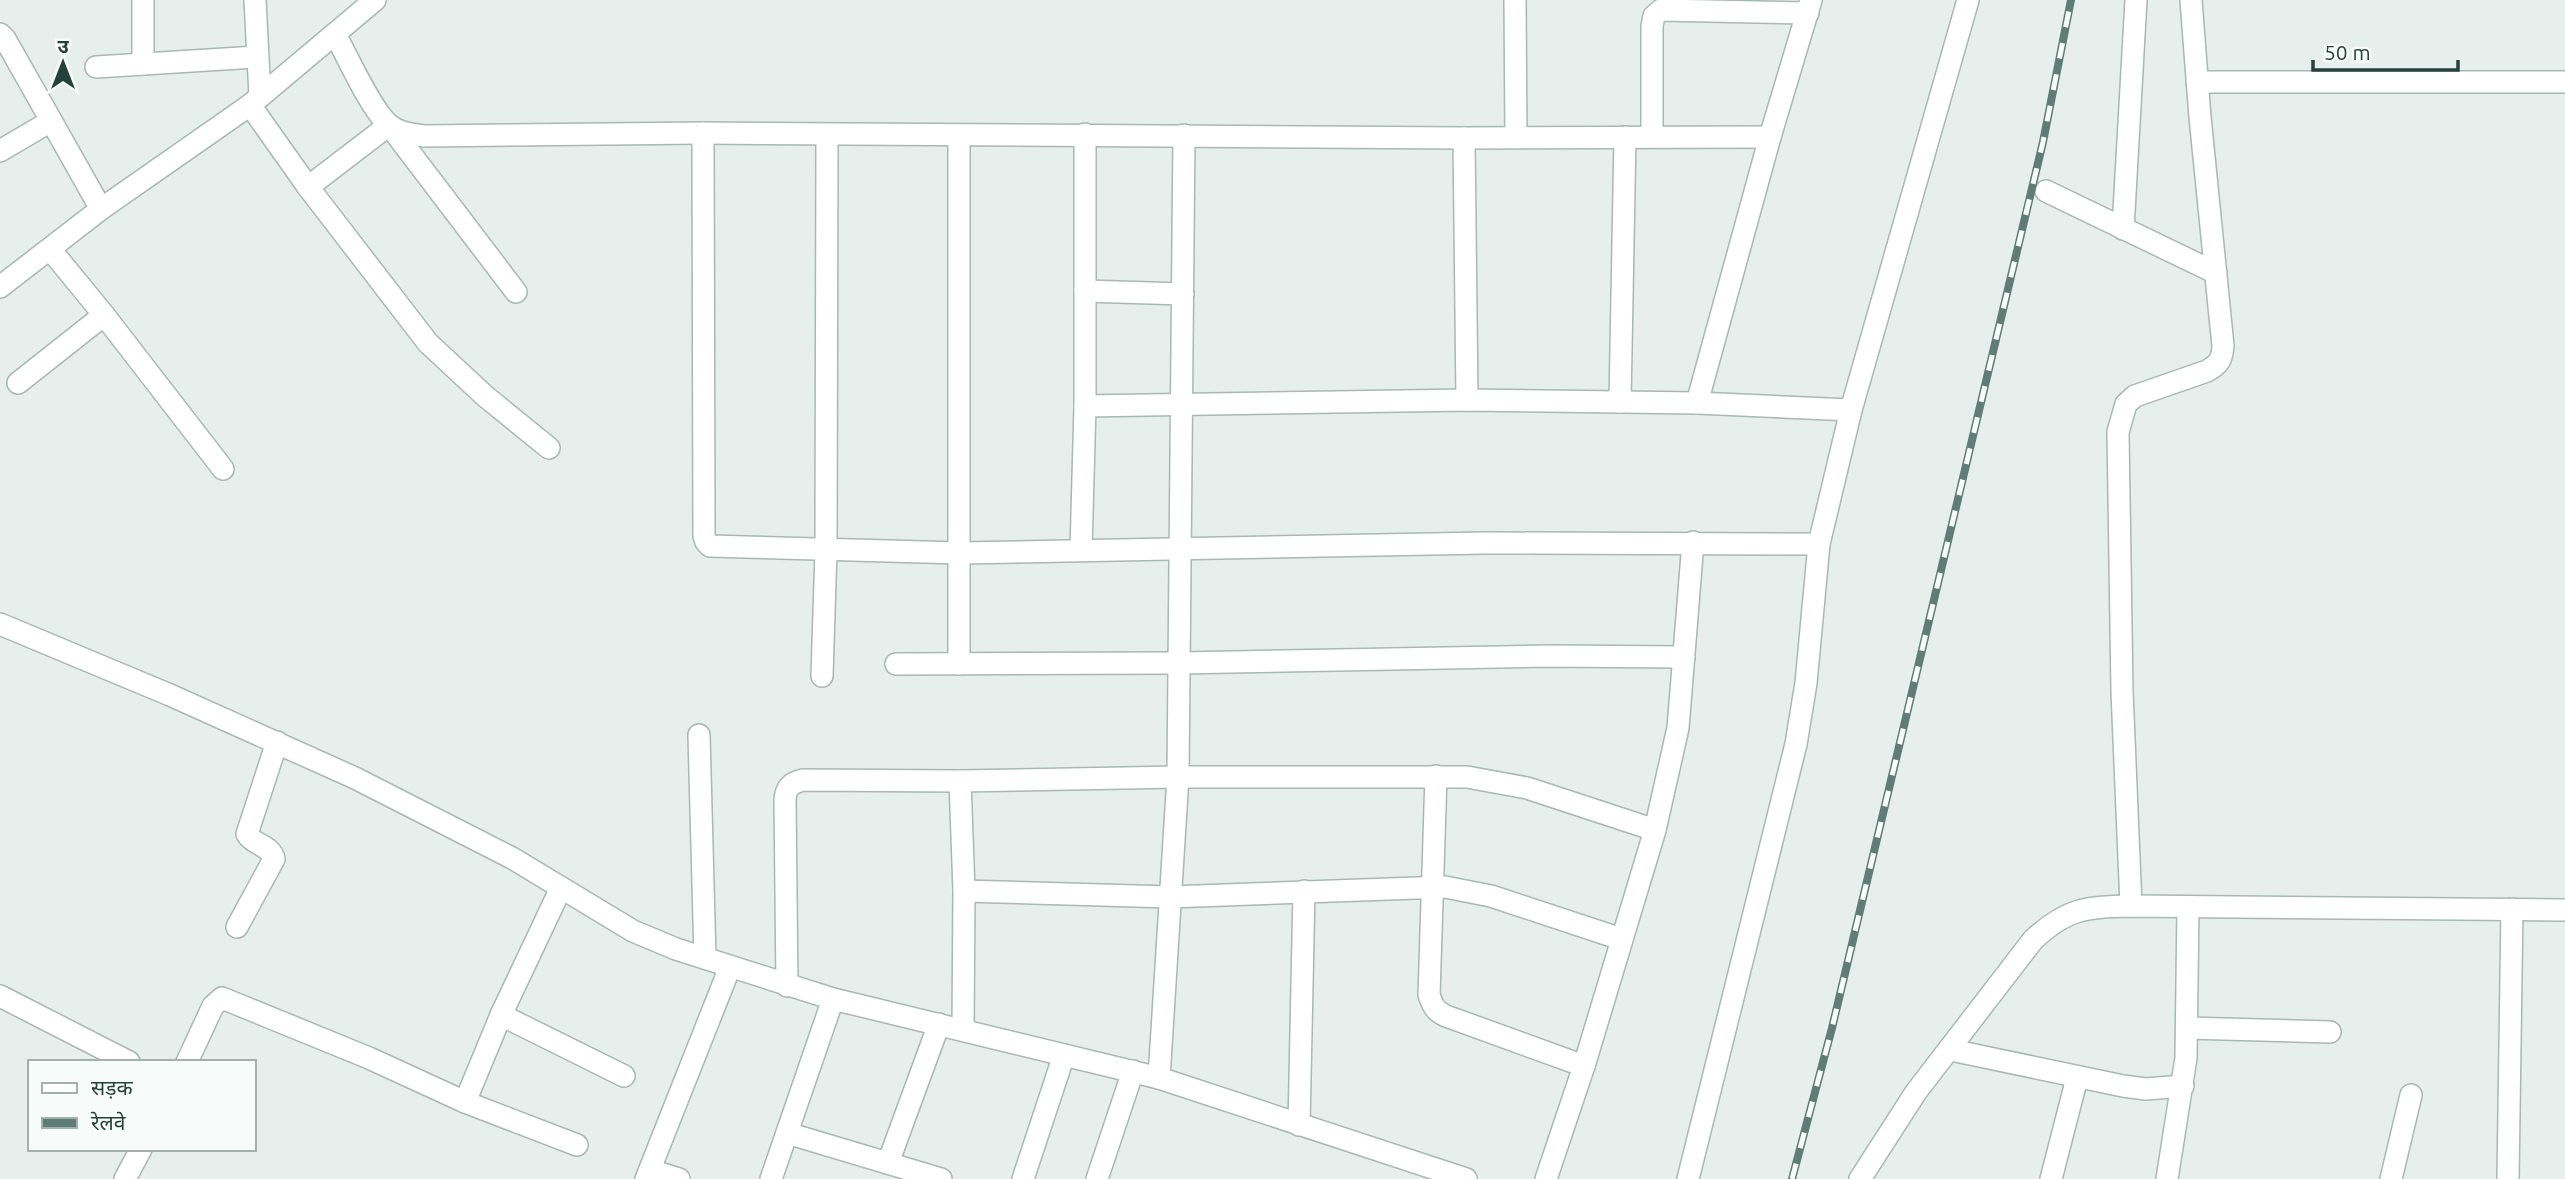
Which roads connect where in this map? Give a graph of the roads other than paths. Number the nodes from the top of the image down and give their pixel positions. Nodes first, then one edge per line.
1 (143, 0) edge
2 (254, 0) edge
3 (375, 0) edge
4 (1515, 0) edge
5 (1968, 0) edge
6 (2136, 0) edge
7 (2190, 0) edge
8 (1735, 6) edge
9 (1810, 6) edge
10 (0, 34) edge
11 (335, 34) junction
12 (257, 57) junction
13 (143, 64) junction
14 (96, 67) dead end
15 (2197, 82) junction
16 (2565, 82) edge
17 (255, 100) junction
18 (51, 121) junction
19 (389, 125) junction
20 (703, 133) junction
21 (1085, 134) junction
22 (827, 135) junction
23 (959, 135) junction
24 (1184, 135) junction
25 (1652, 136) junction
26 (1516, 137) junction
27 (1625, 137) junction
28 (1770, 137) junction
29 (1464, 138) junction
30 (0, 151) edge
31 (309, 187) junction
32 (2046, 191) dead end
33 (101, 209) junction
34 (2123, 229) junction
35 (50, 249) junction
36 (2216, 273) junction
37 (0, 287) edge
38 (1085, 291) junction
39 (516, 292) dead end
40 (1183, 294) junction
41 (104, 315) junction
42 (18, 383) dead end
43 (1467, 400) junction
44 (1620, 402) junction
45 (1697, 403) junction
46 (1085, 406) junction
47 (1182, 406) junction
48 (1852, 410) junction
49 (548, 449) dead end
50 (223, 470) dead end
51 (1693, 542) junction
52 (1819, 544) junction
53 (825, 550) junction
54 (1081, 550) junction
55 (1179, 550) junction
56 (960, 553) junction
57 (0, 624) edge
58 (1684, 657) junction
59 (1179, 663) junction
60 (896, 664) dead end
61 (960, 664) junction
62 (822, 676) dead end
63 (699, 734) dead end
64 (277, 742) junction
65 (1436, 776) junction
66 (1178, 777) junction
67 (960, 781) junction
68 (1655, 830) junction
69 (1431, 887) junction
70 (561, 888) junction
71 (964, 891) junction
72 (1304, 891) junction
73 (1170, 897) junction
74 (2131, 906) junction
75 (2189, 907) junction
76 (2512, 909) junction
77 (2565, 910) edge
78 (237, 927) dead end
79 (1620, 939) junction
80 (705, 958) junction
81 (730, 967) junction
82 (787, 986) junction
83 (0, 996) edge
84 (833, 999) junction
85 (501, 1015) junction
86 (939, 1024) junction
87 (2187, 1028) junction
88 (963, 1029) junction
89 (2330, 1032) dead end
90 (1951, 1050) junction
91 (1064, 1055) junction
92 (125, 1060) edge
93 (188, 1060) edge
94 (1584, 1066) junction
95 (1133, 1072) junction
96 (624, 1076) dead end
97 (1159, 1078) junction
98 (2077, 1078) junction
99 (2183, 1086) junction
100 (2410, 1095) dead end
101 (466, 1102) junction
102 (1299, 1125) junction
103 (787, 1133) junction
104 (577, 1145) dead end
105 (140, 1151) edge
106 (888, 1163) junction
107 (648, 1174) edge
108 (1436, 1175) edge
109 (125, 1179) edge
110 (679, 1179) edge
111 (771, 1179) edge
112 (941, 1179) edge
113 (1024, 1179) edge
114 (1097, 1179) edge
115 (1466, 1179) edge
116 (1546, 1179) edge
117 (1688, 1179) edge
118 (1860, 1179) edge
119 (2052, 1179) edge
120 (2167, 1179) edge
121 (2390, 1179) edge
122 (2508, 1179) edge

1 - 13 street
2 - 12 street
3 - 11 street
4 - 26 street
5 - 48 street
6 - 34 street
7 - 15 street
8 - 9 street
8 - 25 street
9 - 28 street
10 - 18 street
11 - 17 street
11 - 19 street
12 - 13 street
12 - 17 street
13 - 14 street
15 - 16 street
15 - 36 street
17 - 31 street
17 - 33 street
18 - 30 street
18 - 33 street
19 - 20 street
19 - 31 street
19 - 39 street
20 - 22 street
20 - 53 street
21 - 23 street
21 - 24 street
21 - 38 street
22 - 23 street
22 - 53 street
23 - 56 street
24 - 29 street
24 - 40 street
25 - 27 street
25 - 28 street
26 - 27 street
26 - 29 street
27 - 44 street
28 - 45 street
29 - 43 street
31 - 49 street
32 - 34 street
33 - 35 street
34 - 36 street
35 - 37 street
35 - 41 street
36 - 74 street
38 - 40 street
38 - 46 street
40 - 47 street
41 - 42 street
41 - 50 street
43 - 44 street
43 - 47 street
44 - 45 street
45 - 48 street
46 - 47 street
46 - 54 street
47 - 55 street
48 - 52 street
51 - 52 street
51 - 55 street
51 - 58 street
52 - 117 street
53 - 56 street
53 - 62 street
54 - 55 street
54 - 56 street
55 - 59 street
56 - 61 street
57 - 64 street
58 - 59 street
58 - 68 street
59 - 61 street
59 - 66 street
60 - 61 street
63 - 80 street
64 - 70 street
64 - 78 street
65 - 66 street
65 - 68 street
65 - 69 street
66 - 67 street
66 - 73 street
67 - 71 street
67 - 82 street
68 - 79 street
69 - 72 street
69 - 79 street
69 - 94 street
70 - 80 street
70 - 85 street
71 - 73 street
71 - 88 street
72 - 73 street
72 - 102 street
73 - 97 street
74 - 75 street
74 - 90 street
75 - 76 street
75 - 87 street
76 - 77 street
76 - 122 street
79 - 94 street
80 - 81 street
81 - 82 street
81 - 107 street
82 - 84 street
83 - 92 street
84 - 86 street
84 - 103 street
85 - 96 street
85 - 101 street
86 - 88 street
86 - 106 street
87 - 89 street
87 - 99 street
88 - 91 street
90 - 98 street
90 - 118 street
91 - 95 street
91 - 113 street
93 - 101 street
94 - 116 street
95 - 97 street
95 - 114 street
97 - 102 street
98 - 99 street
98 - 119 street
99 - 120 street
100 - 121 street
101 - 104 street
102 - 108 street
103 - 106 street
103 - 111 street
105 - 109 street
106 - 112 street
107 - 110 street
108 - 115 street

